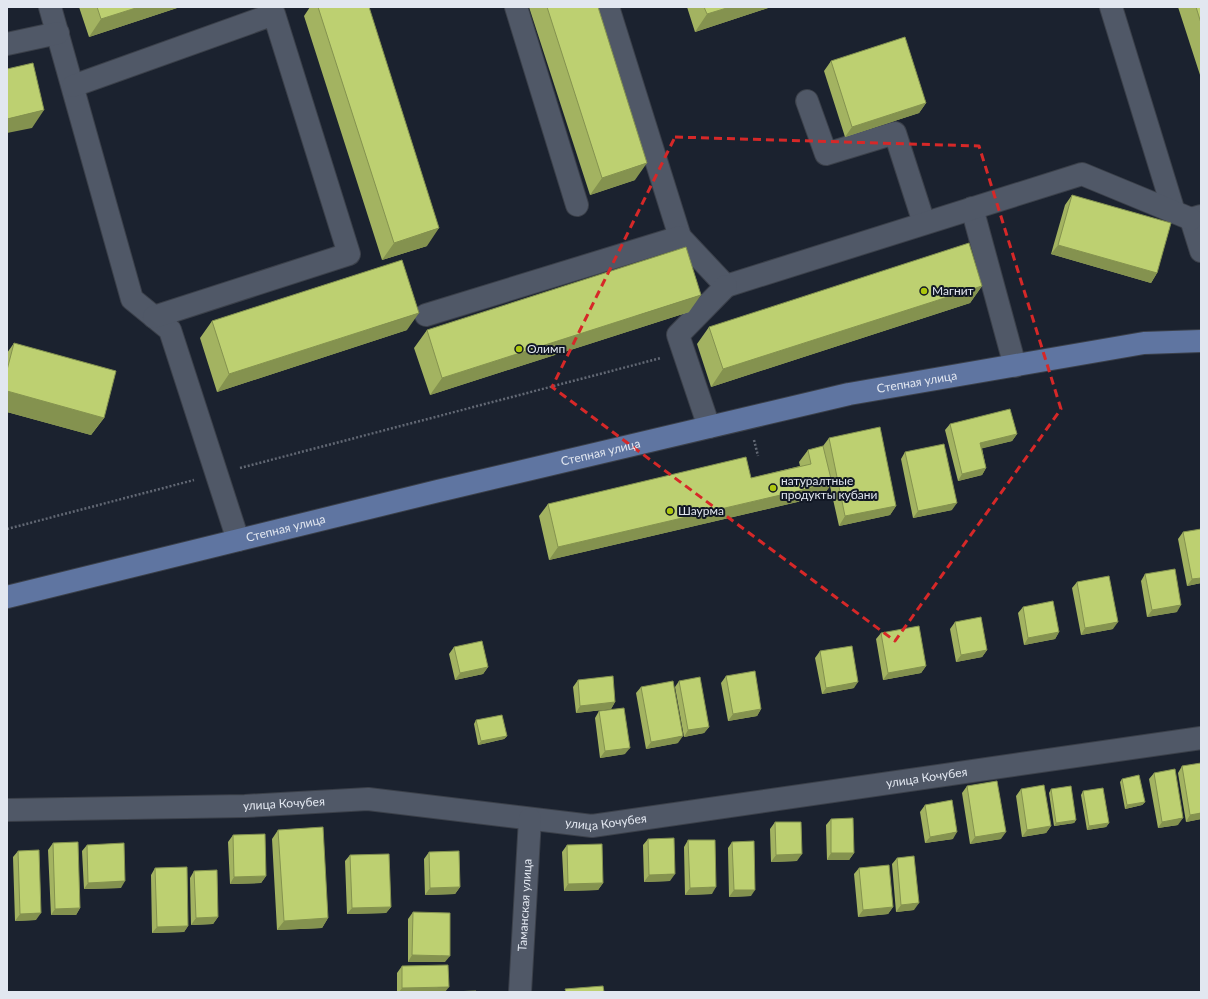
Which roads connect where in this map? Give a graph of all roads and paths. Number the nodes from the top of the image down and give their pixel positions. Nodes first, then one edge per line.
1 (50, 7) edge
2 (516, 7) edge
3 (608, 7) edge
4 (1111, 7) edge
5 (58, 33) junction
6 (7, 44) edge
7 (73, 86) junction
8 (807, 101) dead end
9 (577, 205) dead end
10 (972, 208) junction
11 (1188, 216) edge
12 (924, 223) junction
13 (680, 237) junction
14 (1201, 251) edge
15 (726, 286) junction
16 (426, 315) dead end
17 (154, 317) junction
18 (1201, 341) edge
19 (684, 352) junction
20 (1015, 366) junction
21 (708, 427) junction
22 (216, 474) junction
23 (7, 529) edge
24 (238, 540) junction
25 (7, 597) edge
26 (1201, 738) edge
27 (7, 810) edge
28 (530, 819) junction
29 (520, 992) edge

1 - 5 street
2 - 9 street
3 - 13 street
4 - 11 street
5 - 6 street
5 - 7 street
7 - 17 street
7 - 17 street
8 - 12 street
10 - 11 street
10 - 12 street
10 - 20 street
11 - 14 street
12 - 15 street
13 - 15 street
13 - 16 street
15 - 19 street
17 - 22 street
18 - 20 main road, Степная улица
19 - 21 street
19 - 22 path
20 - 21 main road, Степная улица
21 - 24 main road, Степная улица
22 - 23 path
22 - 24 street
24 - 25 main road, Степная улица
26 - 28 street, улица Кочубея
27 - 28 street, улица Кочубея
28 - 29 street, Таманская улица

